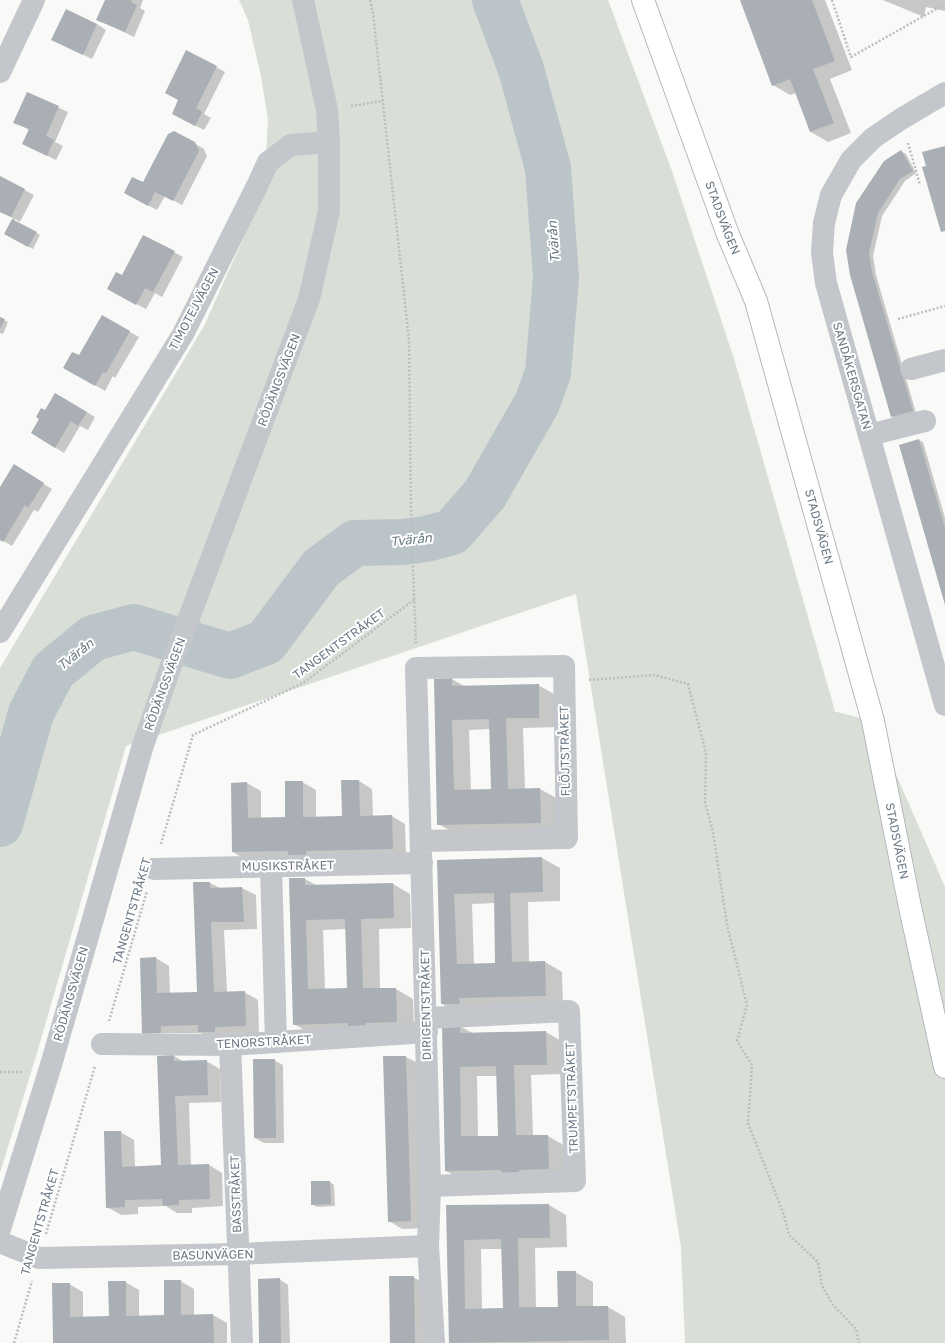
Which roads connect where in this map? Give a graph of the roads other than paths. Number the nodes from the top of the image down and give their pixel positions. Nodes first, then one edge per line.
1 (34, 0) edge
2 (303, 0) edge
3 (643, 0) edge
4 (0, 72) edge
5 (945, 93) edge
6 (329, 142) junction
7 (945, 360) edge
8 (911, 369) dead end
9 (925, 421) dead end
10 (869, 435) junction
11 (0, 632) edge
12 (416, 668) joint
13 (945, 705) edge
14 (422, 841) junction
15 (422, 864) junction
16 (271, 866) junction
17 (154, 869) road end
18 (427, 1025) junction
19 (276, 1042) junction
20 (102, 1044) road end
21 (230, 1045) junction
22 (945, 1067) edge
23 (430, 1186) junction
24 (0, 1229) edge
25 (0, 1242) edge
26 (428, 1246) junction
27 (239, 1254) junction
28 (242, 1343) edge
29 (434, 1343) edge

1 - 4 street
2 - 6 street
3 - 22 main road, STADSVÄGEN
5 - 10 street, SANDÅKERSGATAN
6 - 11 street, TIMOTEJVÄGEN
6 - 24 street, RÖDÄNGSVÄGEN
7 - 8 street
9 - 10 street
10 - 13 street, SANDÅKERSGATAN
12 - 14 street, DIRIGENTSTRÅKET
12 - 14 street, FLÖJTSTRÅKET
14 - 15 street, DIRIGENTSTRÅKET
15 - 16 street, MUSIKSTRÅKET
15 - 18 street, DIRIGENTSTRÅKET
16 - 17 street, MUSIKSTRÅKET
16 - 19 street
18 - 19 street, TENORSTRÅKET
18 - 23 street, DIRIGENTSTRÅKET
18 - 23 street, TRUMPETSTRÅKET
19 - 21 street, TENORSTRÅKET
20 - 21 street, TENORSTRÅKET
21 - 27 street, BASSTRÅKET
23 - 26 street, DIRIGENTSTRÅKET
25 - 27 street, BASUNVÄGEN
26 - 27 street, BASUNVÄGEN
26 - 29 street, DIRIGENTSTRÅKET
27 - 28 street, BASSTRÅKET

